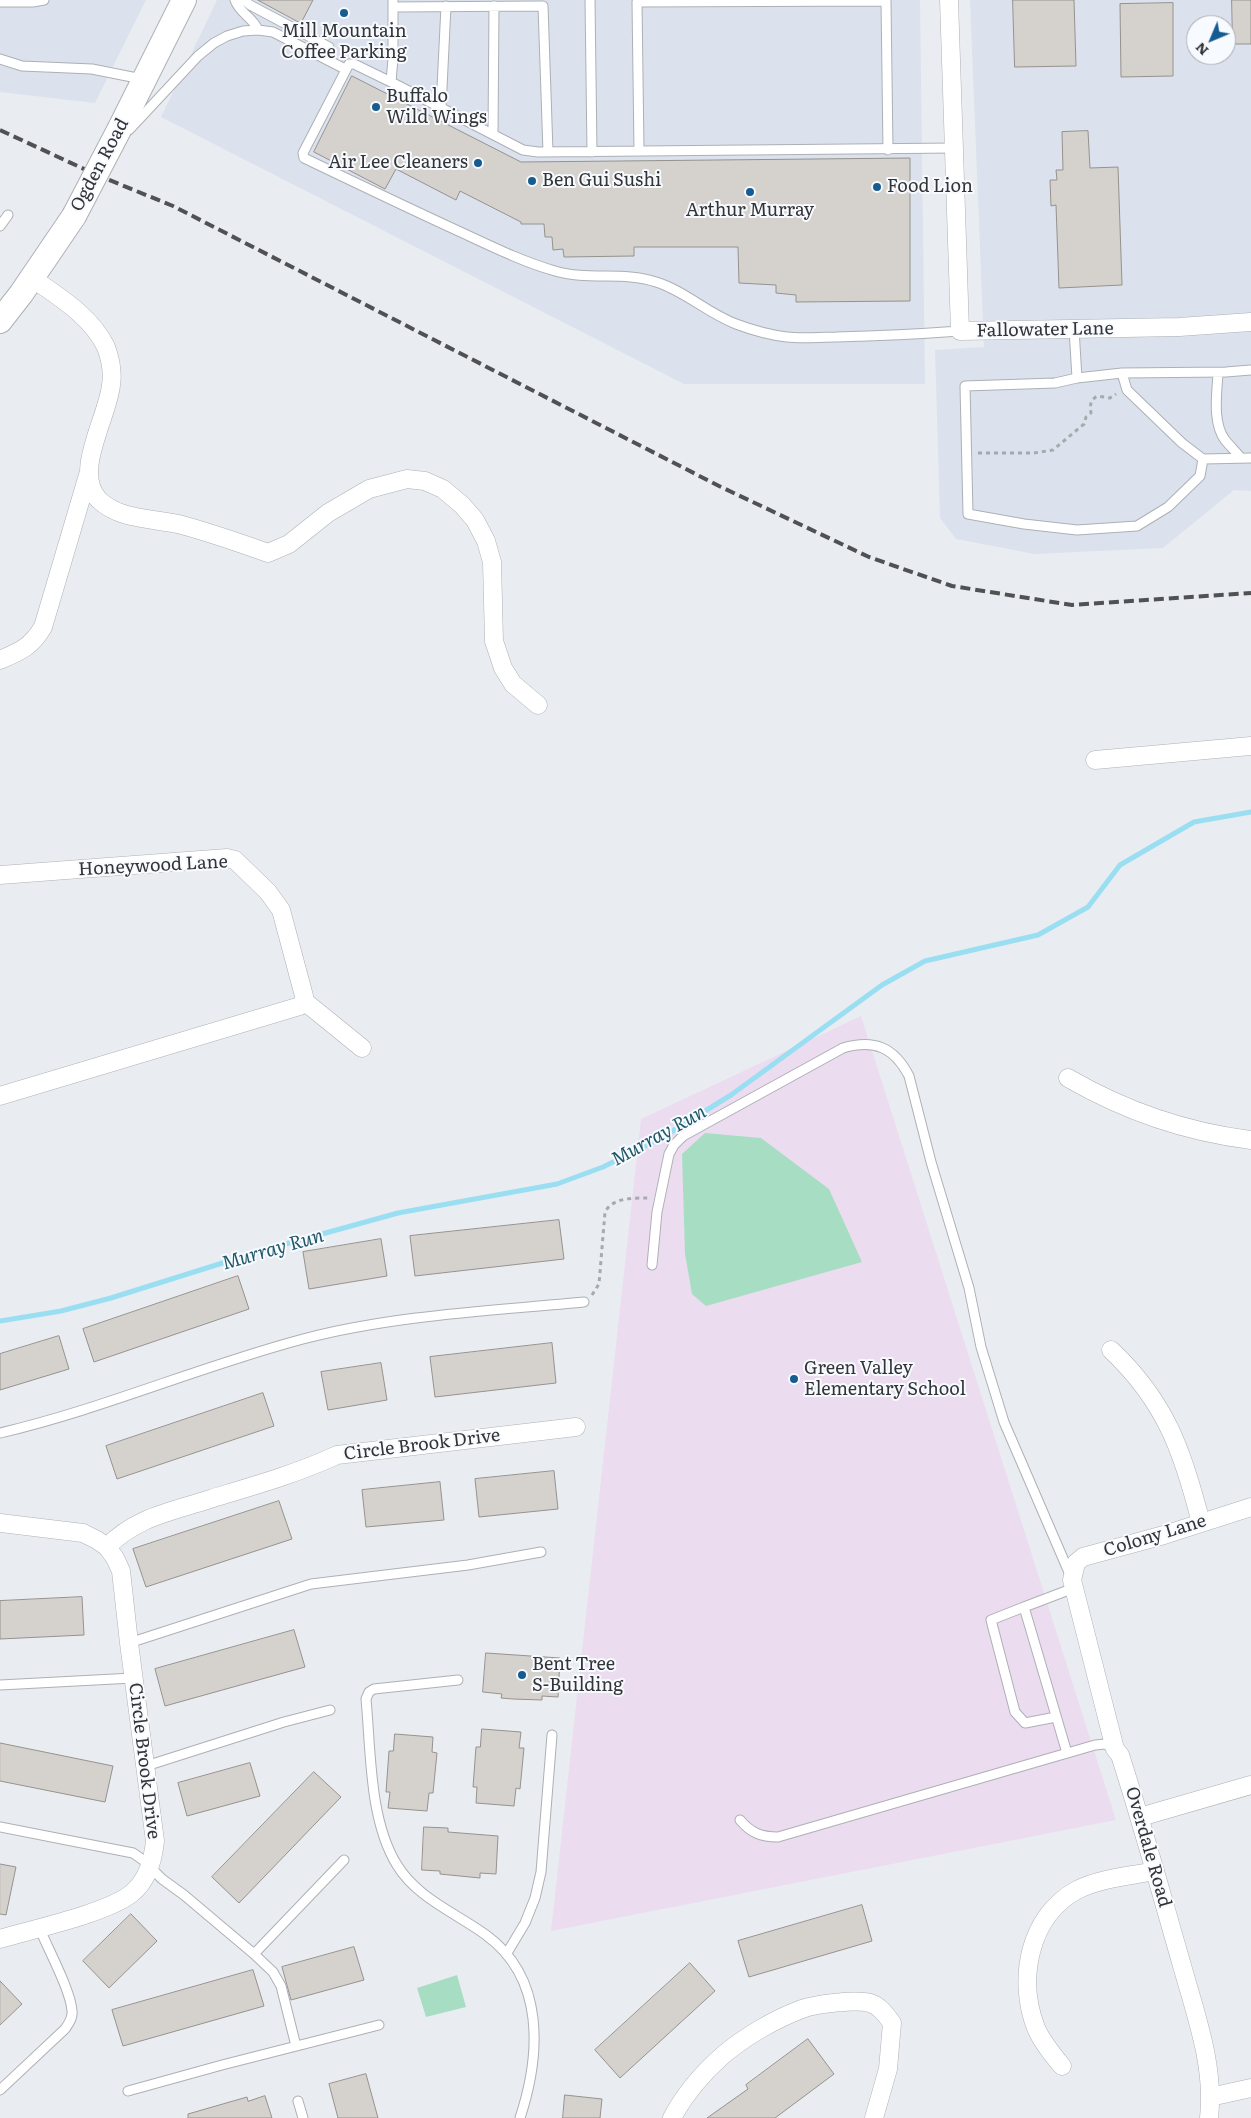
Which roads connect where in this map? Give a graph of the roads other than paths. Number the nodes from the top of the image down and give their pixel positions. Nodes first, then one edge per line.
1 (44, 0) edge
2 (184, 0) edge
3 (235, 0) edge
4 (244, 0) edge
5 (590, 0) edge
6 (949, 0) edge
7 (0, 2) edge
8 (393, 3) edge
9 (446, 6) junction
10 (494, 6) junction
11 (258, 30) junction
12 (328, 47) dead end
13 (0, 59) edge
14 (345, 69) junction
15 (145, 79) junction
16 (391, 82) junction
17 (441, 108) junction
18 (493, 134) junction
19 (954, 148) junction
20 (888, 150) junction
21 (639, 151) junction
22 (548, 152) junction
23 (592, 152) junction
24 (106, 154) junction
25 (8, 215) dead end
26 (0, 226) edge
27 (32, 278) junction
28 (0, 321) edge
29 (1251, 322) edge
30 (1074, 329) junction
31 (960, 331) junction
32 (1251, 370) edge
33 (1122, 373) junction
34 (1218, 373) junction
35 (1077, 378) junction
36 (1203, 458) junction
37 (1241, 458) junction
38 (1251, 458) edge
39 (88, 474) junction
40 (0, 660) edge
41 (538, 705) dead end
42 (1251, 746) edge
43 (1095, 760) dead end
44 (0, 875) edge
45 (304, 1001) junction
46 (362, 1048) dead end
47 (1068, 1078) dead end
48 (0, 1096) edge
49 (1251, 1140) edge
50 (652, 1265) dead end
51 (584, 1302) road end
52 (1111, 1350) dead end
53 (576, 1427) dead end
54 (0, 1433) edge
55 (1251, 1506) edge
56 (0, 1523) edge
57 (1201, 1523) junction
58 (107, 1547) junction
59 (541, 1552) dead end
60 (1073, 1584) junction
61 (1024, 1607) junction
62 (129, 1643) junction
63 (134, 1678) junction
64 (458, 1680) dead end
65 (0, 1685) edge
66 (330, 1710) dead end
67 (1056, 1716) junction
68 (552, 1735) dead end
69 (1115, 1749) junction
70 (1067, 1753) junction
71 (146, 1766) junction
72 (1251, 1785) edge
73 (1140, 1817) junction
74 (740, 1820) dead end
75 (0, 1827) edge
76 (344, 1860) dead end
77 (150, 1868) junction
78 (1156, 1871) junction
79 (39, 1927) junction
80 (0, 1939) edge
81 (507, 1953) junction
82 (254, 1954) junction
83 (379, 2025) dead end
84 (296, 2046) junction
85 (1062, 2066) dead end
86 (1251, 2088) edge
87 (0, 2090) edge
88 (128, 2091) dead end
89 (1210, 2096) junction
90 (298, 2102) dead end
91 (303, 2118) edge
92 (520, 2118) edge
93 (672, 2118) edge
94 (874, 2118) edge
95 (1209, 2118) edge

1 - 7 lane
2 - 15 street, Ogden Road
3 - 11 lane
4 - 12 lane
5 - 23 lane
6 - 19 street, Fallowater Lane
8 - 9 lane
8 - 16 lane
9 - 10 lane
9 - 17 lane
10 - 18 lane
10 - 22 lane
11 - 14 lane
11 - 24 lane
13 - 15 lane
14 - 16 lane
14 - 31 lane
15 - 24 street, Ogden Road, bridge
16 - 17 lane
17 - 18 lane
18 - 22 lane
19 - 20 lane
19 - 31 street, Fallowater Lane
20 - 21 lane
20 - 21 lane
21 - 23 lane
22 - 23 lane
24 - 27 street, Ogden Road, bridge
25 - 26 lane
27 - 28 street, Ogden Road
27 - 39 street
29 - 30 street, Fallowater Lane
30 - 31 street, Fallowater Lane
30 - 35 lane
32 - 34 lane
33 - 34 lane
33 - 35 lane
33 - 36 lane
34 - 37 lane
35 - 36 lane
36 - 37 lane
37 - 38 lane
39 - 40 street
39 - 41 street
42 - 43 street
44 - 45 street, Honeywood Lane
45 - 46 street
45 - 48 street
47 - 49 street
50 - 60 lane
51 - 54 lane
52 - 57 street
53 - 58 street, Circle Brook Drive
55 - 57 street, Colony Lane
56 - 58 street
57 - 60 street, Colony Lane
58 - 62 street, Circle Brook Drive
59 - 62 lane
60 - 61 lane
60 - 69 street, Overdale Road
61 - 67 lane
61 - 67 lane
62 - 63 street, Circle Brook Drive
63 - 65 lane
63 - 71 street, Circle Brook Drive
64 - 81 lane
66 - 71 lane
67 - 70 lane
68 - 81 lane
69 - 70 lane
69 - 73 street, Overdale Road
70 - 74 lane
71 - 77 street, Circle Brook Drive
72 - 73 street
73 - 78 street, Overdale Road
75 - 77 lane
76 - 82 lane
77 - 79 street, Circle Brook Drive
77 - 82 lane
78 - 85 street
78 - 89 street, Overdale Road
79 - 80 street, Circle Brook Drive
79 - 87 lane
81 - 92 lane
82 - 84 lane
83 - 84 lane
84 - 88 lane
86 - 89 street
89 - 95 street, Overdale Road
90 - 91 lane
93 - 94 street

